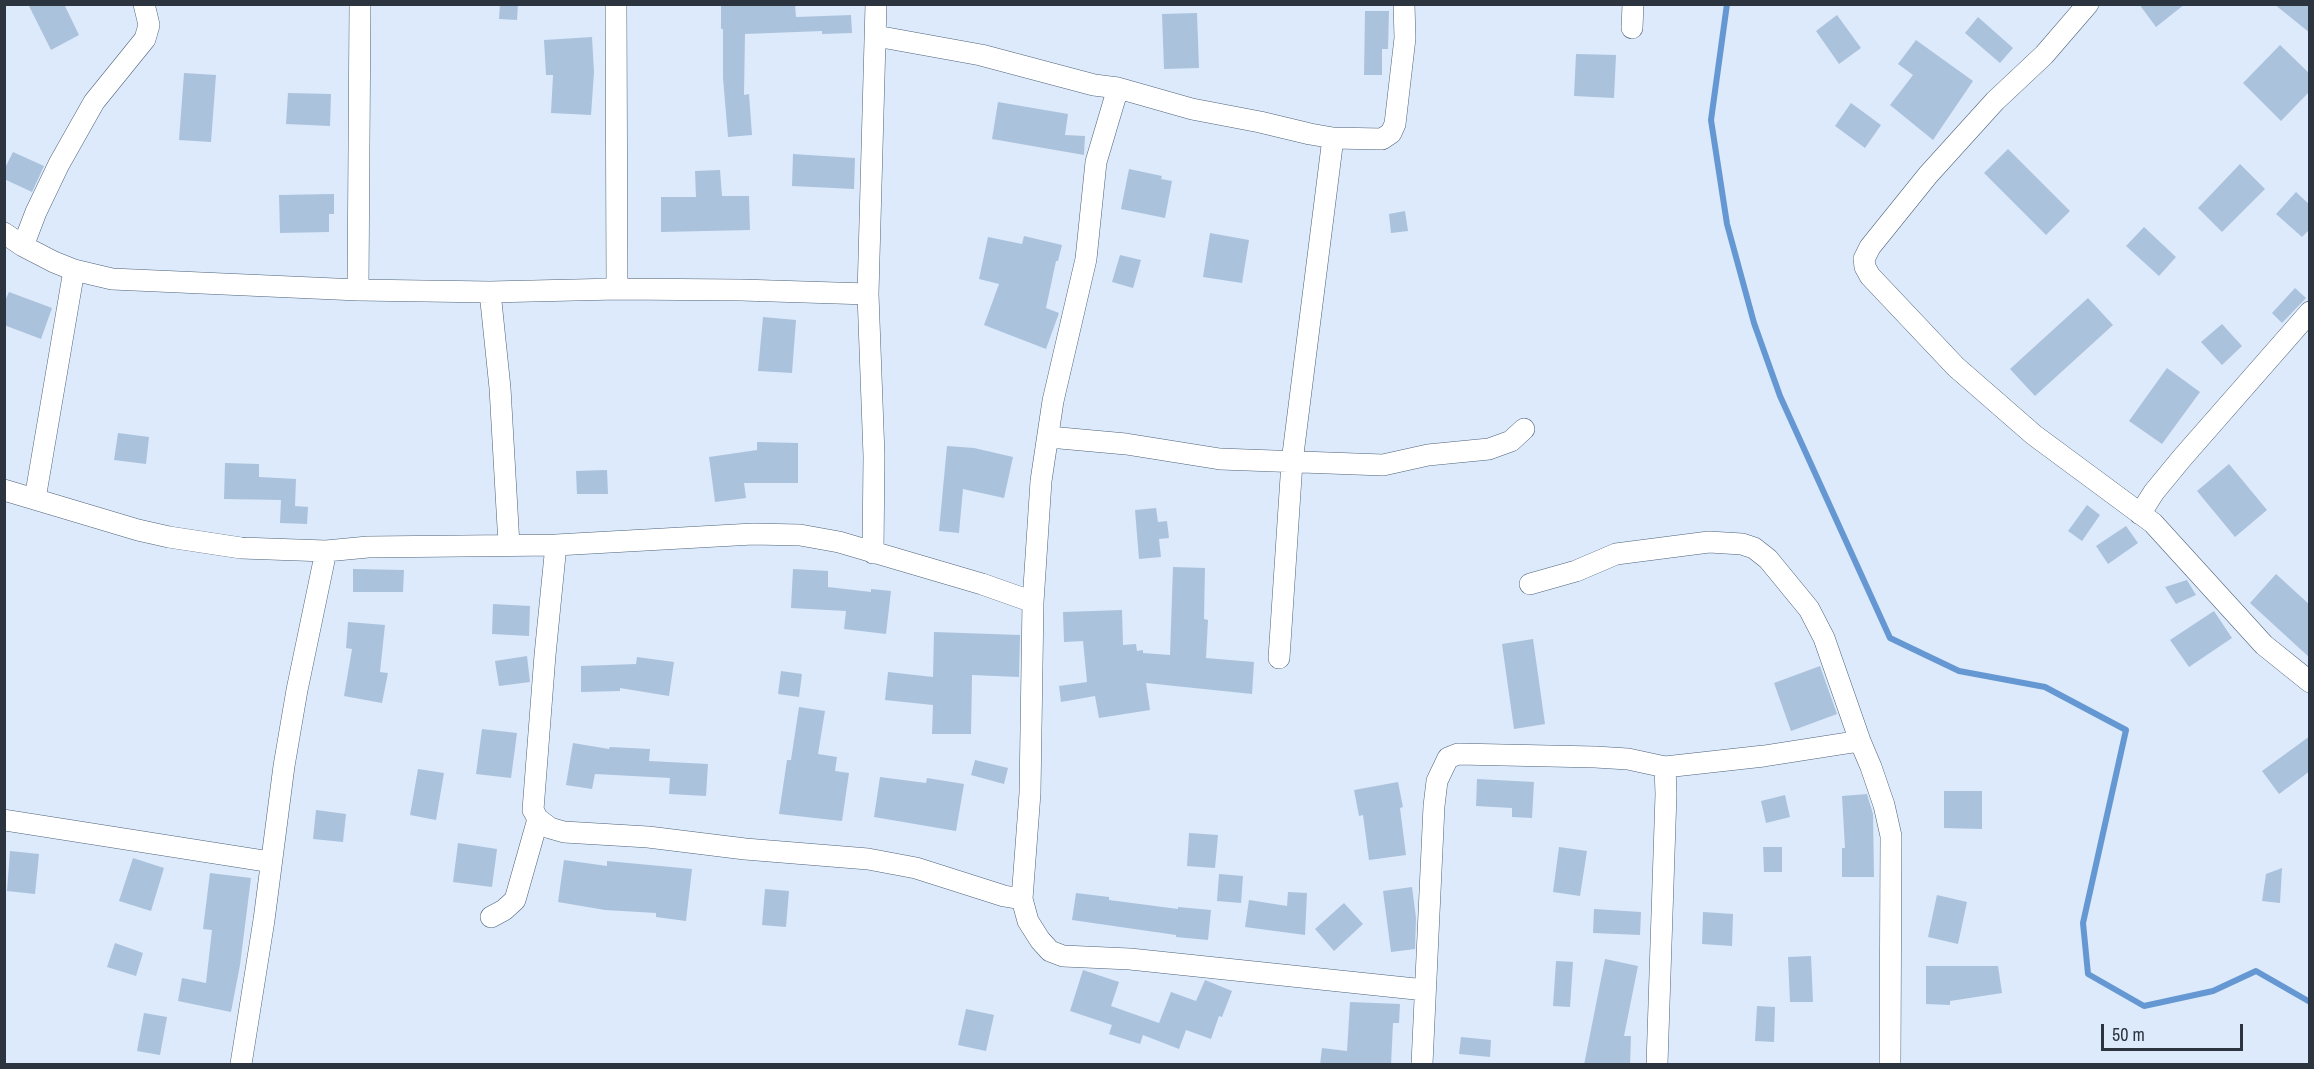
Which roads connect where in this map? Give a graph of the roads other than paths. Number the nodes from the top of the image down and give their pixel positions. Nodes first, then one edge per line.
1 (144, 4) edge
2 (360, 4) edge
3 (616, 4) edge
4 (876, 4) edge
5 (1404, 4) edge
6 (1633, 4) edge
7 (2088, 4) edge
8 (1632, 27) dead end
9 (876, 36) junction
10 (1118, 88) junction
11 (1333, 138) junction
12 (4, 233) edge
13 (23, 246) junction
14 (74, 270) junction
15 (617, 289) junction
16 (358, 290) junction
17 (490, 292) junction
18 (868, 294) junction
19 (2310, 312) edge
20 (1524, 429) dead end
21 (1049, 437) junction
22 (1292, 462) junction
23 (4, 490) edge
24 (35, 499) junction
25 (2140, 514) junction
26 (509, 545) junction
27 (556, 545) junction
28 (326, 551) junction
29 (873, 553) junction
30 (1530, 584) dead end
31 (1033, 602) junction
32 (1279, 658) dead end
33 (2310, 682) edge
34 (1860, 741) junction
35 (1665, 767) junction
36 (538, 819) junction
37 (4, 820) edge
38 (272, 862) junction
39 (1023, 899) junction
40 (491, 917) dead end
41 (1425, 990) junction
42 (241, 1065) edge
43 (1422, 1065) edge
44 (1657, 1065) edge
45 (1890, 1065) edge

1 - 13 street
2 - 16 street
3 - 15 street
4 - 9 street
5 - 11 street
6 - 8 street
7 - 25 street
9 - 10 street
9 - 18 street
10 - 11 street
10 - 21 street
11 - 22 street
12 - 13 street
13 - 14 street
14 - 16 street
14 - 24 street
15 - 17 street
15 - 18 street
16 - 17 street
17 - 26 street
18 - 29 street
19 - 25 street
20 - 22 street
21 - 22 street
21 - 31 street
22 - 32 street
23 - 24 street
24 - 28 street
25 - 33 street
26 - 27 street
26 - 28 street
27 - 29 street
27 - 36 street
28 - 38 street
29 - 31 street
30 - 34 street
31 - 39 street
34 - 35 street
34 - 45 street
35 - 41 street
35 - 44 street
36 - 39 street
36 - 40 street
37 - 38 street
38 - 42 street
39 - 41 street
41 - 43 street

